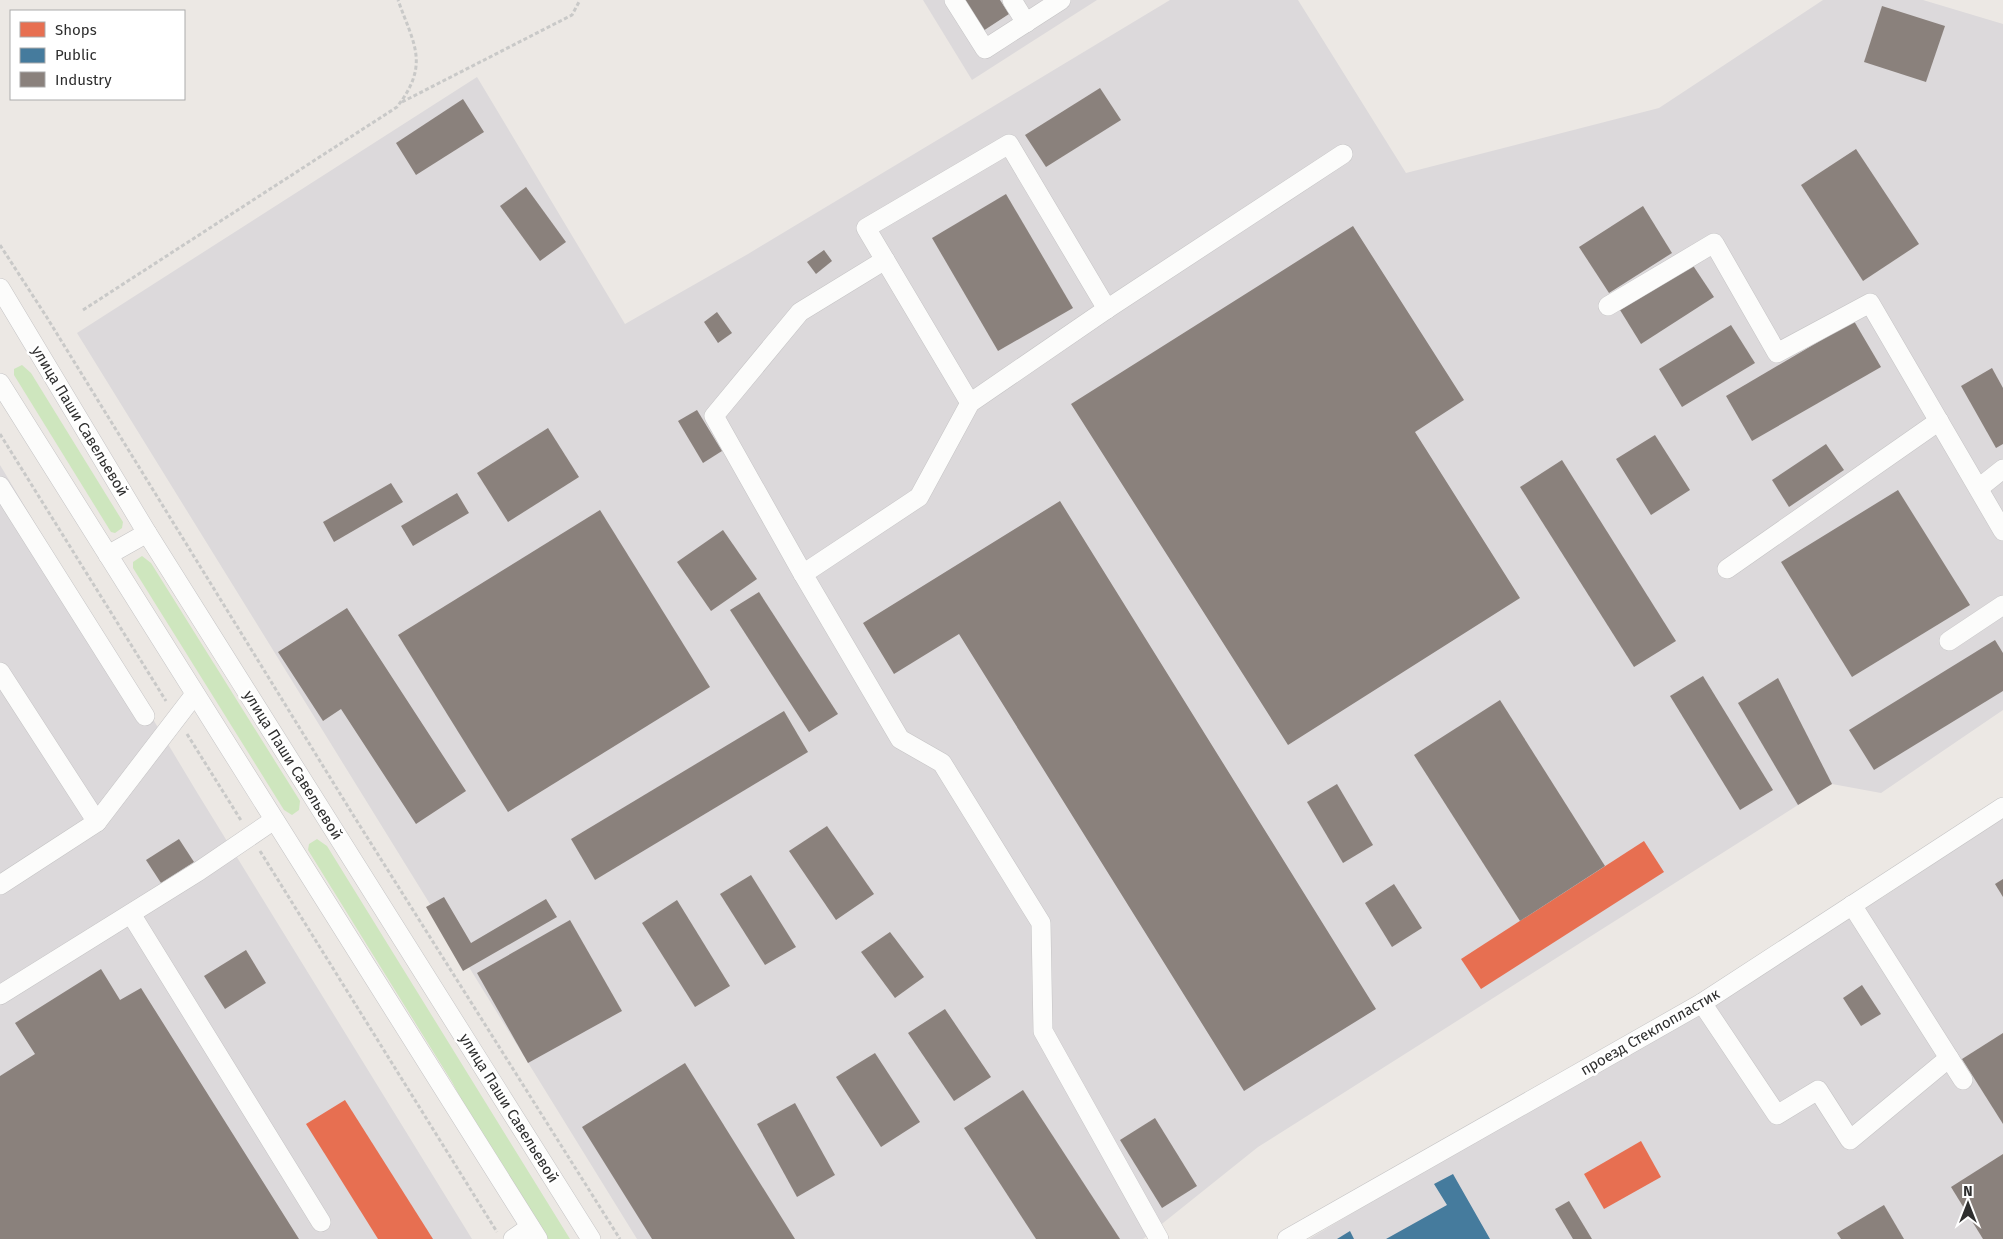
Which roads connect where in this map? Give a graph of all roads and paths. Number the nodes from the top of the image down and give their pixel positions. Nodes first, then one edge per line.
1 (398, 0) edge
2 (580, 0) edge
3 (954, 0) edge
4 (1012, 0) edge
5 (1061, 0) edge
6 (1026, 23) junction
7 (401, 102) junction
8 (1343, 154) dead end
9 (0, 244) edge
10 (885, 260) junction
11 (0, 288) edge
12 (1608, 306) dead end
13 (1107, 309) junction
14 (83, 310) dead end
15 (0, 383) edge
16 (970, 403) junction
17 (1939, 421) junction
18 (2003, 469) edge
19 (0, 486) edge
20 (1979, 488) junction
21 (2003, 531) edge
22 (147, 533) junction
23 (108, 555) junction
24 (1726, 569) dead end
25 (803, 574) junction
26 (2003, 605) edge
27 (1949, 641) dead end
28 (0, 672) edge
29 (195, 694) junction
30 (145, 716) dead end
31 (2003, 807) edge
32 (274, 820) junction
33 (97, 822) junction
34 (0, 885) edge
35 (1852, 906) junction
36 (131, 914) junction
37 (0, 996) edge
38 (1702, 1003) junction
39 (1949, 1058) junction
40 (1962, 1080) dead end
41 (321, 1222) dead end
42 (534, 1233) edge
43 (1311, 1233) edge
44 (512, 1239) edge
45 (591, 1239) edge
46 (620, 1239) edge
47 (1159, 1239) edge
48 (1287, 1239) edge

1 - 7 path
2 - 7 path
3 - 6 street
4 - 6 street
5 - 6 street
7 - 14 path
8 - 13 street
9 - 46 path
10 - 13 street
10 - 16 street
10 - 25 street
11 - 22 street, улица Паши Савельевой
12 - 17 street
13 - 16 street
15 - 23 street
16 - 25 street
17 - 20 street
17 - 24 street
18 - 20 street
19 - 30 street
20 - 21 street
22 - 23 street
22 - 45 street, улица Паши Савельевой
23 - 29 street
25 - 47 street
26 - 27 street
28 - 33 street
29 - 32 street
29 - 33 street
31 - 35 street, проезд Стеклопластик
32 - 36 street
32 - 42 street
33 - 34 street
35 - 38 street, проезд Стеклопластик
35 - 39 street
36 - 37 street
36 - 41 street
38 - 39 street
38 - 43 street, проезд Стеклопластик
39 - 40 street
42 - 44 street
43 - 48 street, проезд Стеклопластик

